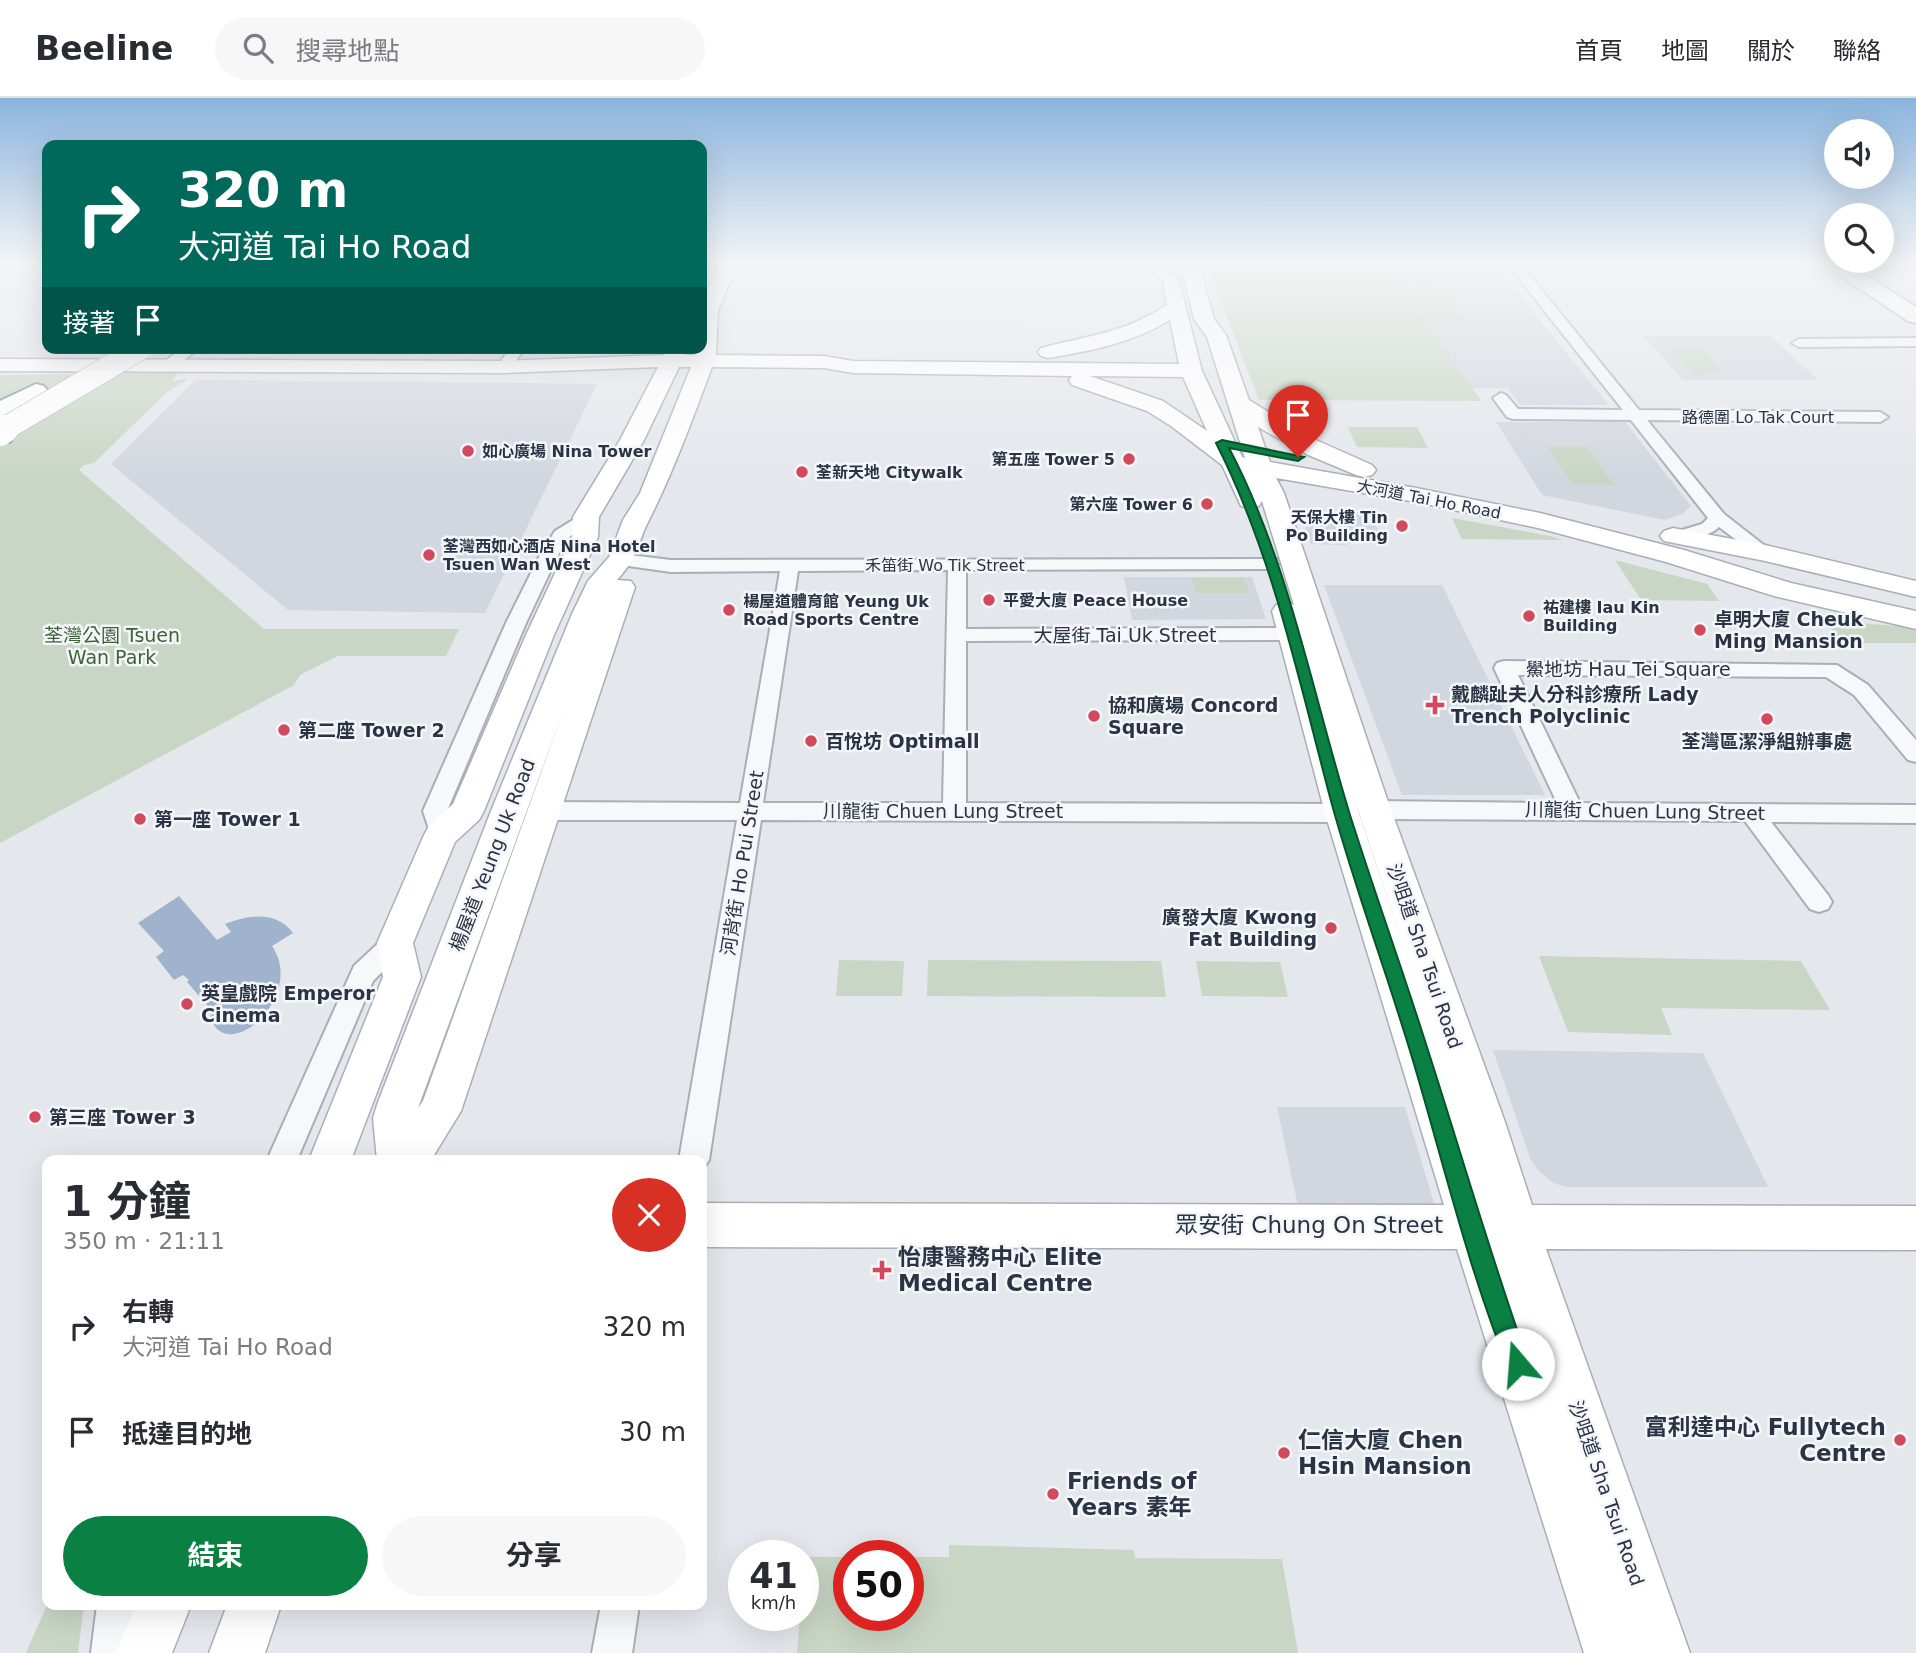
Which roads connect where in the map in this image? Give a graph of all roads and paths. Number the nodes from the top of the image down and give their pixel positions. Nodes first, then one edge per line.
1 (1131, 334) edge
2 (1189, 334) edge
3 (1202, 334) edge
4 (1569, 334) edge
5 (1916, 342) edge
6 (1799, 343) dead end
7 (0, 350) edge
8 (42, 350) edge
9 (98, 354) edge
10 (131, 354) edge
11 (184, 354) edge
12 (405, 354) edge
13 (674, 355) edge
14 (512, 356) edge
15 (704, 356) edge
16 (1201, 359) junction
17 (1032, 362) junction
18 (0, 365) edge
19 (169, 365) junction
20 (1502, 398) dead end
21 (1238, 403) junction
22 (0, 411) edge
23 (1635, 416) junction
24 (1880, 417) dead end
25 (0, 432) edge
26 (1249, 464) junction
27 (1364, 470) junction
28 (1718, 518) junction
29 (1706, 544) junction
30 (1677, 547) junction
31 (1765, 553) junction
32 (621, 560) junction
33 (1728, 560) junction
34 (1270, 563) junction
35 (790, 565) junction
36 (957, 566) junction
37 (1916, 589) edge
38 (1916, 599) edge
39 (1916, 608) edge
40 (1916, 621) edge
41 (1293, 634) junction
42 (956, 635) junction
43 (1916, 754) edge
44 (1572, 810) junction
45 (545, 811) junction
46 (954, 811) junction
47 (751, 812) junction
48 (1359, 812) junction
49 (1751, 812) junction
50 (1916, 814) edge
51 (1819, 902) dead end
52 (395, 943) junction
53 (286, 1155) edge
54 (332, 1155) edge
55 (398, 1155) edge
56 (409, 1155) edge
57 (695, 1155) edge
58 (707, 1224) edge
59 (1495, 1224) junction
60 (1916, 1227) edge
61 (115, 1610) edge
62 (162, 1610) edge
63 (252, 1610) edge
64 (619, 1610) edge
65 (111, 1653) edge
66 (145, 1653) edge
67 (237, 1653) edge
68 (612, 1653) edge
69 (1612, 1653) edge
70 (1662, 1653) edge

1 - 17 main road
2 - 16 main road, 沙咀道 Sha Tsui Road
3 - 16 main road
4 - 23 street
5 - 6 street
7 - 8 main road, 大河道 Tai Ho Road
9 - 22 main road
10 - 25 main road, bridge
11 - 19 street
12 - 14 main road, 大河道 Tai Ho Road
13 - 14 main road, 大河道 Tai Ho Road
13 - 15 main road, 大河道 Tai Ho Road
13 - 52 main road, 楊屋道 Yeung Uk Road
14 - 19 main road, 大河道 Tai Ho Road
15 - 17 main road, 大河道 Tai Ho Road
15 - 17 main road, 大河道 Tai Ho Road
15 - 32 main road, 楊屋道 Yeung Uk Road
16 - 17 main road, 大河道 Tai Ho Road
16 - 21 main road, 沙咀道 Sha Tsui Road
16 - 26 main road, 沙咀道 Sha Tsui Road
17 - 26 main road, 大河道 Tai Ho Road
18 - 19 main road, 大河道 Tai Ho Road
20 - 23 street, 路德圍 Lo Tak Court
21 - 26 main road, 沙咀道 Sha Tsui Road
21 - 27 main road
23 - 24 street, 路德圍 Lo Tak Court
23 - 28 street
26 - 27 main road, 大河道 Tai Ho Road
26 - 30 main road, 大河道 Tai Ho Road
26 - 34 main road, 沙咀道 Sha Tsui Road
26 - 48 main road, 沙咀道 Sha Tsui Road
27 - 30 main road, 大河道 Tai Ho Road
28 - 30 street
28 - 31 street
29 - 30 main road, 大河道 Tai Ho Road
29 - 31 main road, 大河道 Tai Ho Road
29 - 33 main road, 大河道 Tai Ho Road
30 - 33 main road, 大河道 Tai Ho Road
30 - 40 main road, 大河道 Tai Ho Road
31 - 37 main road, 大河道 Tai Ho Road
32 - 35 street, 禾笛街 Wo Tik Street
32 - 45 main road, 楊屋道 Yeung Uk Road
32 - 55 main road, 楊屋道 Yeung Uk Road
33 - 38 main road
33 - 39 main road
34 - 36 street, 禾笛街 Wo Tik Street
34 - 41 main road, 沙咀道 Sha Tsui Road
35 - 36 street, 禾笛街 Wo Tik Street
35 - 47 street, 河背街 Ho Pui Street
36 - 42 street
41 - 42 street, 大屋街 Tai Uk Street
41 - 48 main road, 沙咀道 Sha Tsui Road
42 - 46 street
43 - 44 street, 鱟地坊 Hau Tei Square
44 - 48 street, 川龍街 Chuen Lung Street
44 - 49 street, 川龍街 Chuen Lung Street
45 - 47 street, 川龍街 Chuen Lung Street
45 - 56 main road, 楊屋道 Yeung Uk Road
46 - 47 street, 川龍街 Chuen Lung Street
46 - 48 street, 川龍街 Chuen Lung Street
47 - 57 street, 河背街 Ho Pui Street
48 - 59 main road, 沙咀道 Sha Tsui Road
49 - 50 street, 川龍街 Chuen Lung Street
49 - 51 street
52 - 53 street, 楊屋道 Yeung Uk Road
52 - 54 main road
58 - 59 main road, 眾安街 Chung On Street
59 - 60 main road, 眾安街 Chung On Street
59 - 69 main road, 沙咀道 Sha Tsui Road
59 - 70 main road, 沙咀道 Sha Tsui Road
61 - 65 street
62 - 66 main road
63 - 67 main road
64 - 68 street

